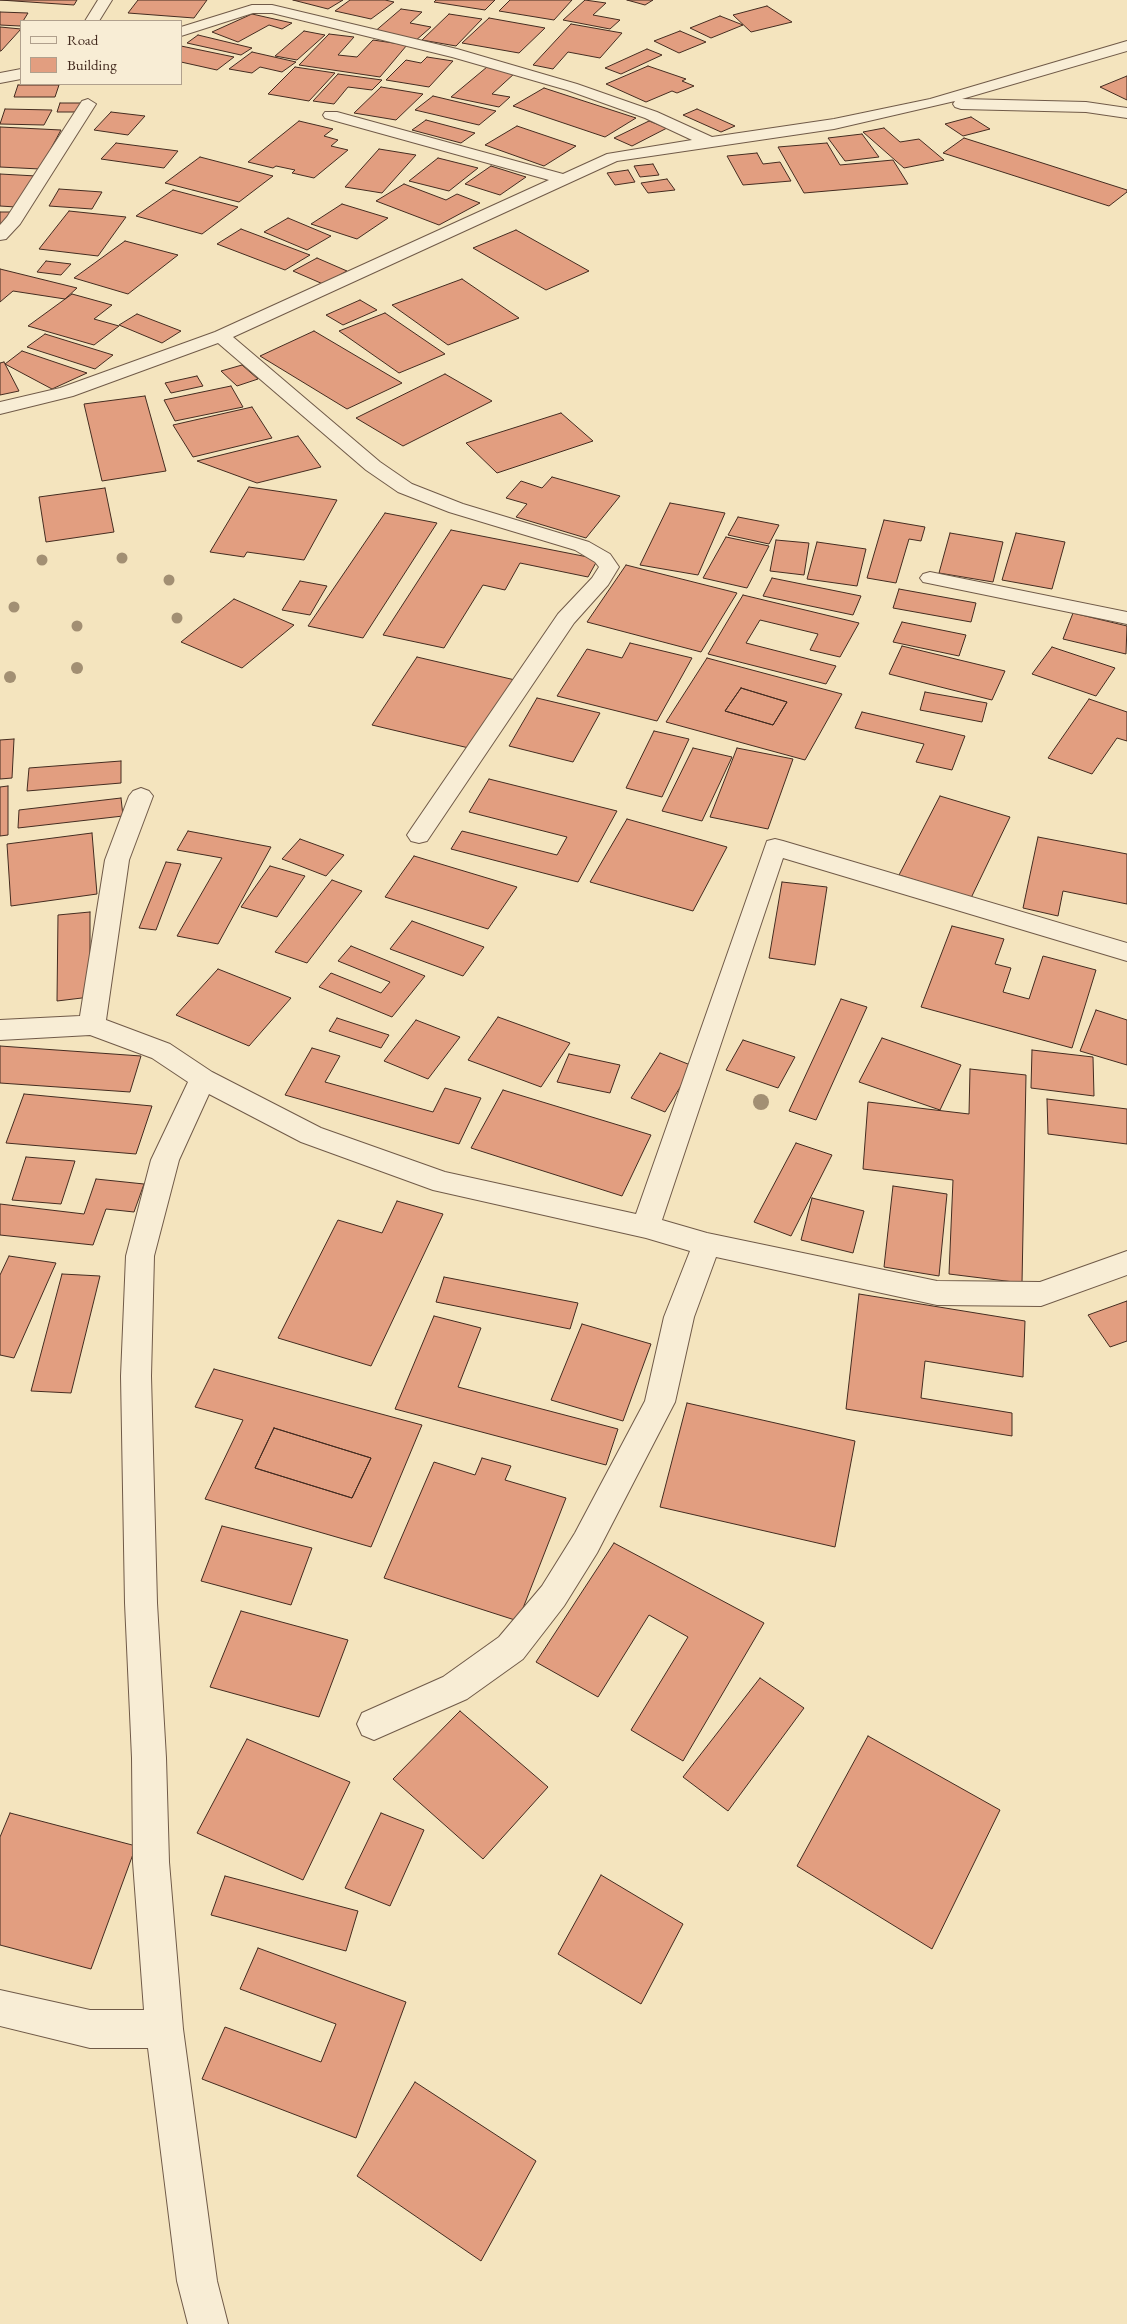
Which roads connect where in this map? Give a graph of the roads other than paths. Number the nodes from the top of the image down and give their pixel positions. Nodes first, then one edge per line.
1 (104, 0) edge
2 (93, 20) edge
3 (182, 32) edge
4 (1127, 46) edge
5 (20, 74) edge
6 (0, 78) edge
7 (933, 103) junction
8 (88, 104) dead end
9 (1127, 113) edge
10 (331, 115) dead end
11 (707, 141) junction
12 (564, 179) junction
13 (0, 235) edge
14 (221, 336) junction
15 (0, 408) edge
16 (930, 578) dead end
17 (1127, 618) edge
18 (141, 796) dead end
19 (419, 835) dead end
20 (1127, 952) edge
21 (92, 1026) junction
22 (0, 1030) edge
23 (203, 1079) junction
24 (646, 1228) junction
25 (707, 1244) junction
26 (1127, 1263) edge
27 (374, 1724) dead end
28 (0, 2008) edge
29 (164, 2029) junction
30 (208, 2324) edge

1 - 2 street
3 - 11 street
4 - 7 street
5 - 6 street
7 - 9 street
7 - 11 street
8 - 13 street
10 - 12 street
11 - 12 street
12 - 14 street
14 - 15 street
14 - 19 street
16 - 17 street
18 - 21 street
20 - 24 street
21 - 22 street
21 - 23 street
23 - 24 street
23 - 29 street
24 - 25 street
25 - 26 street
25 - 27 street
28 - 29 street
29 - 30 street

